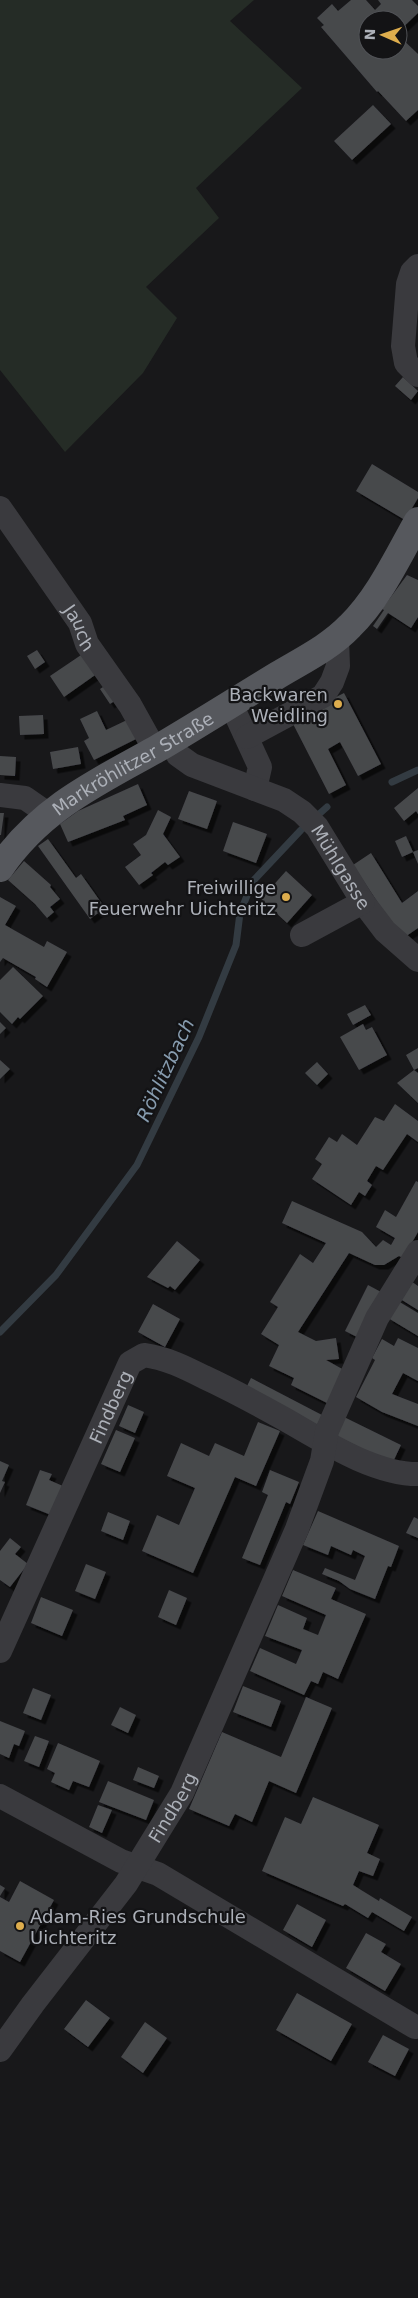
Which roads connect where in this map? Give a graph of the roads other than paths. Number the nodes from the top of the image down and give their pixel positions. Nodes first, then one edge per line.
1 (418, 266) edge
2 (418, 376) edge
3 (0, 508) edge
4 (418, 521) edge
5 (337, 638) junction
6 (231, 704) junction
7 (247, 737) junction
8 (162, 745) junction
9 (255, 789) junction
10 (0, 794) edge
11 (48, 814) junction
12 (0, 868) edge
13 (363, 902) junction
14 (302, 935) dead end
15 (418, 960) edge
16 (418, 1252) edge
17 (325, 1442) junction
18 (418, 1474) edge
19 (0, 1651) edge
20 (0, 1796) edge
21 (132, 1875) junction
22 (415, 2027) dead end
23 (0, 2050) edge

1 - 2 street
3 - 8 street, Jauch
4 - 5 main road, Markröhlitzer Straße
5 - 6 main road, Markröhlitzer Straße
5 - 7 street
6 - 7 street
6 - 8 main road, Markröhlitzer Straße
7 - 9 street
8 - 9 street, Mühlgasse
8 - 11 main road, Markröhlitzer Straße
9 - 13 street, Mühlgasse
10 - 11 street
11 - 12 main road, Markröhlitzer Straße
13 - 14 street
13 - 15 street, Mühlgasse
16 - 17 street, Findberg
17 - 18 street
17 - 19 street, Findberg
17 - 21 street, Findberg
20 - 21 street
21 - 22 street
21 - 23 street, Findberg

